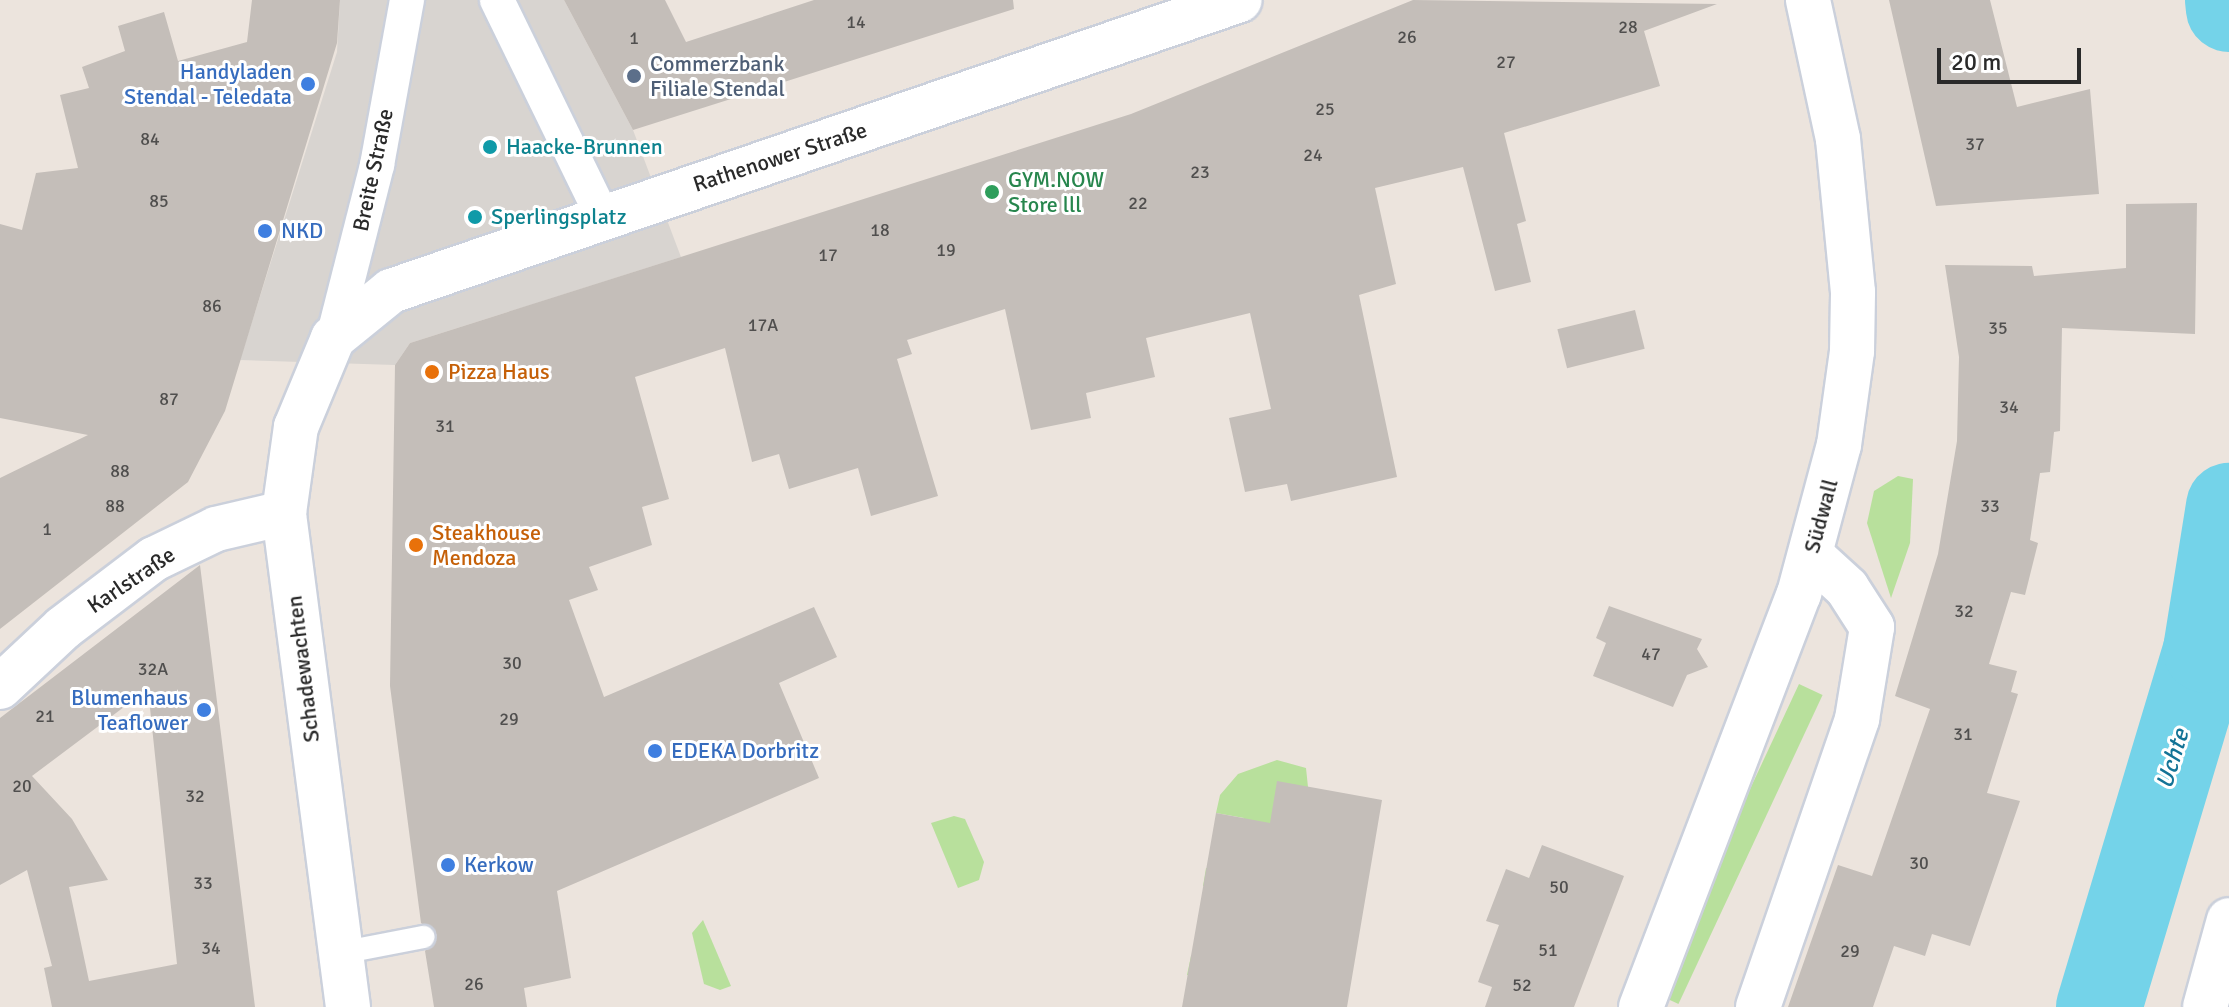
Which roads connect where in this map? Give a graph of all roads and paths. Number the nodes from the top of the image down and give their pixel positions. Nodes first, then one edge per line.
1 (407, 0) edge
2 (497, 0) edge
3 (1240, 0) edge
4 (1808, 0) edge
5 (602, 215) junction
6 (333, 338) junction
7 (284, 513) junction
8 (1811, 555) junction
9 (0, 687) edge
10 (2229, 920) edge
11 (423, 937) dead end
12 (340, 953) junction
13 (348, 1007) edge
14 (1641, 1007) edge
15 (1758, 1007) edge
16 (2205, 1007) edge

1 - 6 street, Breite Straße
2 - 5 street
3 - 5 street, Rathenower Straße
4 - 8 street, Südwall
5 - 6 street, Rathenower Straße
6 - 7 street, Schadewachten
7 - 9 street, Karlstraße
7 - 12 street, Schadewachten
8 - 14 street, Südwall
8 - 15 street
10 - 16 street
11 - 12 lane
12 - 13 street, Schadewachten

